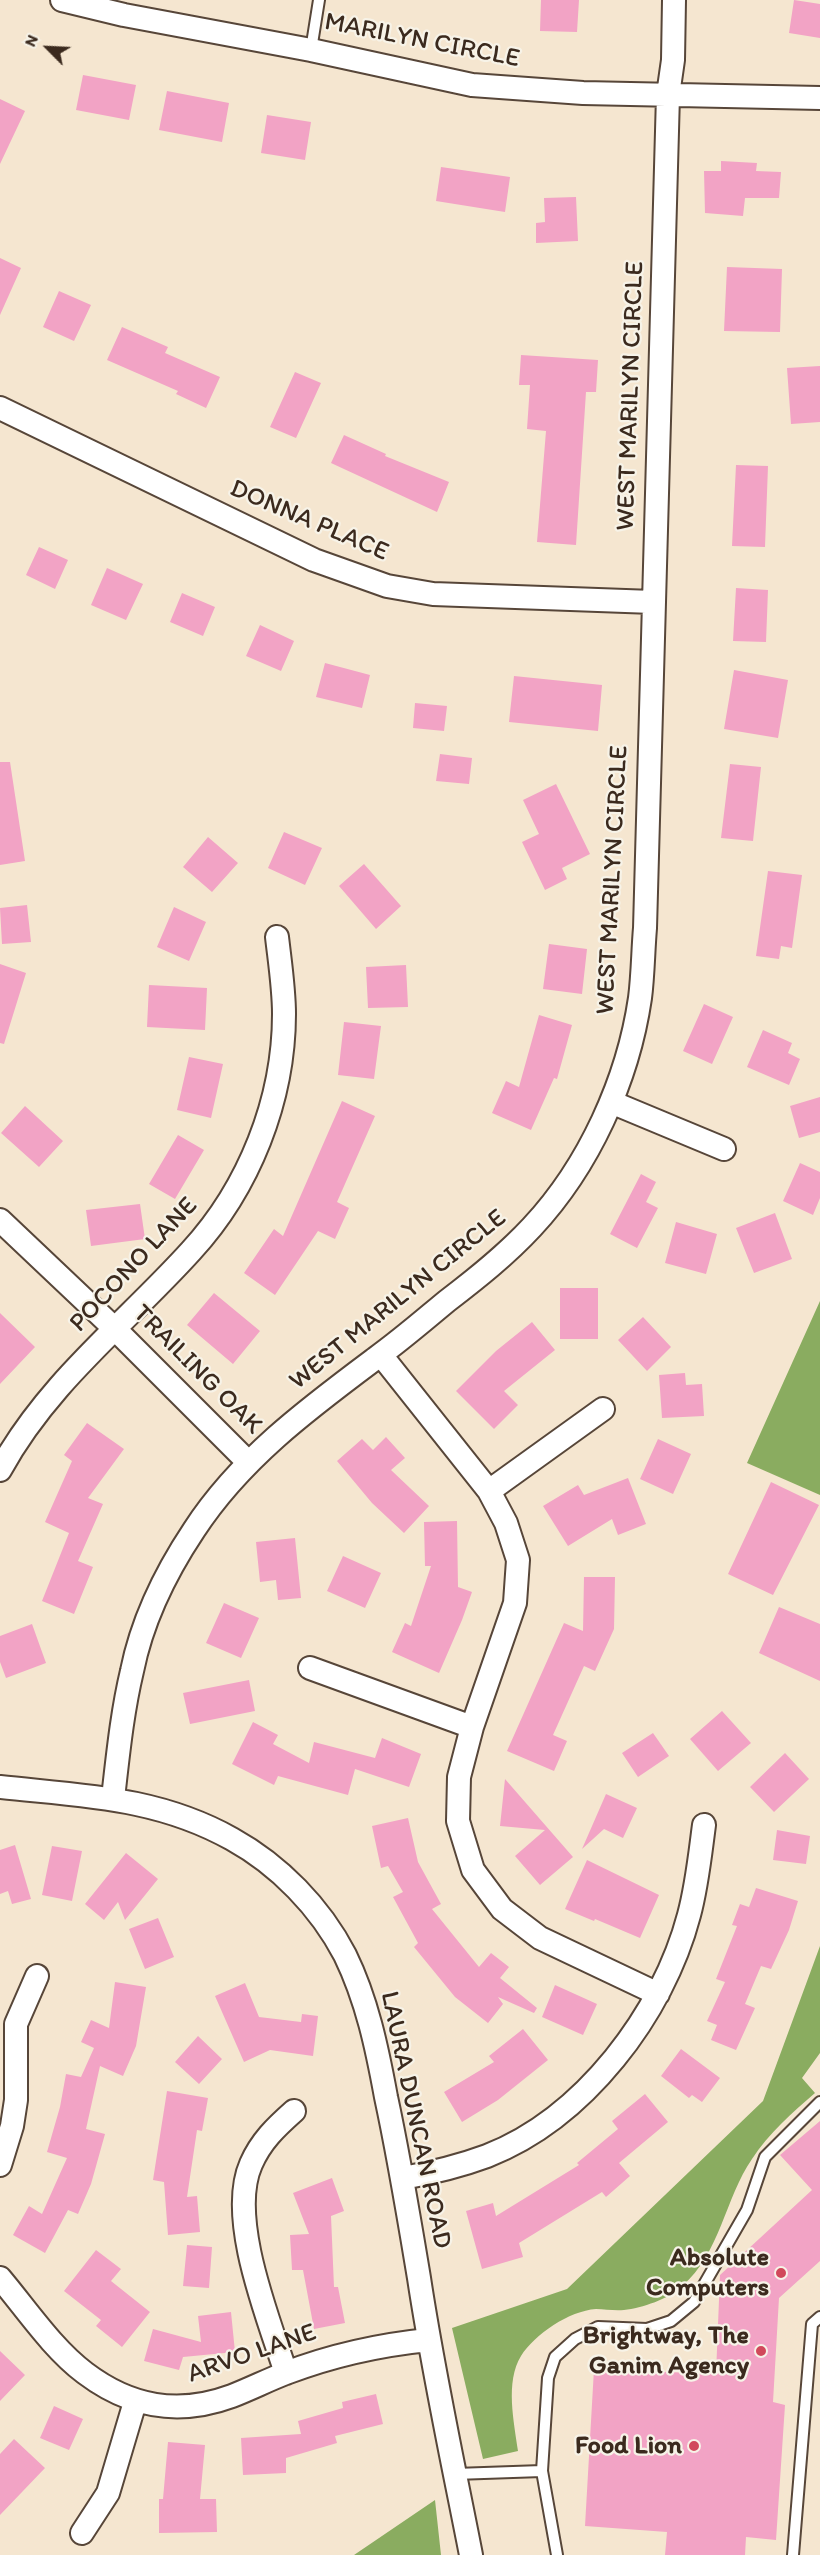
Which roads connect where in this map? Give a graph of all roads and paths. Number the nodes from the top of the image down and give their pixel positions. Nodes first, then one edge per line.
1 (62, 0) edge
2 (319, 0) edge
3 (674, 0) edge
4 (311, 50) junction
5 (668, 95) junction
6 (820, 98) edge
7 (0, 408) edge
8 (653, 602) junction
9 (277, 937) dead end
10 (611, 1102) junction
11 (724, 1149) dead end
12 (0, 1221) edge
13 (114, 1328) junction
14 (381, 1355) junction
15 (603, 1409) dead end
16 (248, 1462) junction
17 (0, 1470) edge
18 (489, 1491) junction
19 (310, 1668) dead end
20 (472, 1727) junction
21 (0, 1787) edge
22 (113, 1798) junction
23 (704, 1825) dead end
24 (37, 1976) dead end
25 (658, 1994) junction
26 (820, 2102) edge
27 (294, 2111) dead end
28 (0, 2165) edge
29 (403, 2178) junction
30 (0, 2278) edge
31 (820, 2317) edge
32 (429, 2340) junction
33 (286, 2373) junction
34 (135, 2402) junction
35 (542, 2471) junction
36 (455, 2474) junction
37 (82, 2533) dead end
38 (471, 2555) edge
39 (557, 2555) edge
40 (793, 2555) edge

1 - 4 street, MARILYN CIRCLE
2 - 4 lane
3 - 5 street
4 - 5 street, MARILYN CIRCLE
5 - 6 street, MARILYN CIRCLE
5 - 8 street, WEST MARILYN CIRCLE
7 - 8 street, DONNA PLACE
8 - 10 street, WEST MARILYN CIRCLE
9 - 13 street, POCONO LANE
10 - 11 street
10 - 14 street, WEST MARILYN CIRCLE
12 - 13 street, TRAILING OAK
13 - 16 street, TRAILING OAK
13 - 17 street, POCONO LANE
14 - 16 street, WEST MARILYN CIRCLE
14 - 18 street
15 - 18 street
16 - 22 street, WEST MARILYN CIRCLE
18 - 20 street
19 - 20 street
20 - 25 street
21 - 22 street, LAURA DUNCAN ROAD
22 - 29 street, LAURA DUNCAN ROAD
23 - 25 street
24 - 28 street
25 - 29 street
26 - 35 lane
27 - 33 street
29 - 32 street, LAURA DUNCAN ROAD
30 - 34 street, ARVO LANE
31 - 40 lane
32 - 33 street, ARVO LANE
32 - 36 street, LAURA DUNCAN ROAD
33 - 34 street, ARVO LANE
34 - 37 street
35 - 36 lane
35 - 39 lane
36 - 38 street, LAURA DUNCAN ROAD

